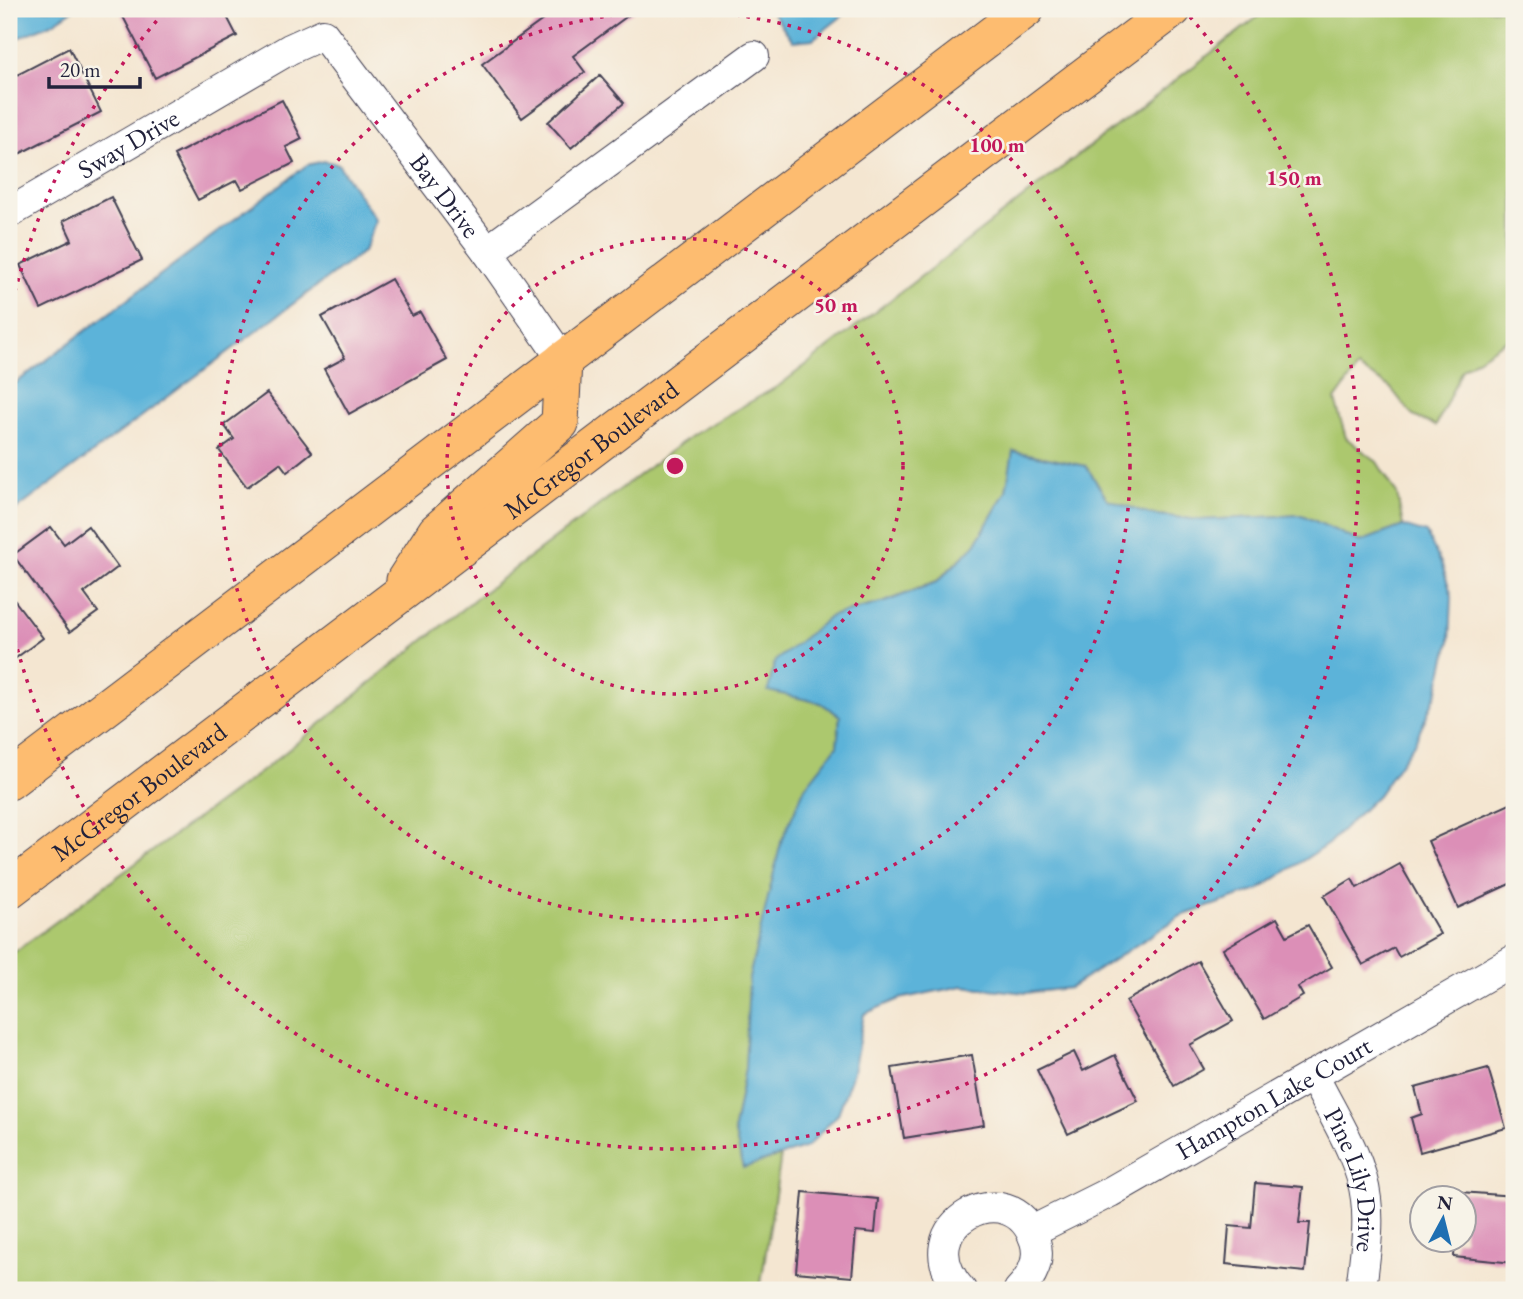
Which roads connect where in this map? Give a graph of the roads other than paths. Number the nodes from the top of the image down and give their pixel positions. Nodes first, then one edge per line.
1 (1026, 9) edge
2 (1173, 9) edge
3 (323, 34) joint
4 (754, 56) dead end
5 (9, 213) edge
6 (486, 251) junction
7 (563, 360) junction
8 (391, 601) junction
9 (9, 781) edge
10 (9, 890) edge
11 (1514, 960) edge
12 (1313, 1075) junction
13 (1032, 1231) junction
14 (961, 1290) edge
15 (1019, 1290) edge
16 (1361, 1290) edge

1 - 7 main road
2 - 8 main road, McGregor Boulevard
3 - 5 street, Sway Drive
3 - 6 street, Bay Drive
4 - 6 street
6 - 7 street, Bay Drive
7 - 8 main road
7 - 9 main road
8 - 10 main road, McGregor Boulevard
11 - 12 street, Hampton Lake Court
12 - 13 street, Hampton Lake Court
12 - 16 street, Pine Lily Drive
13 - 14 street
13 - 15 street

